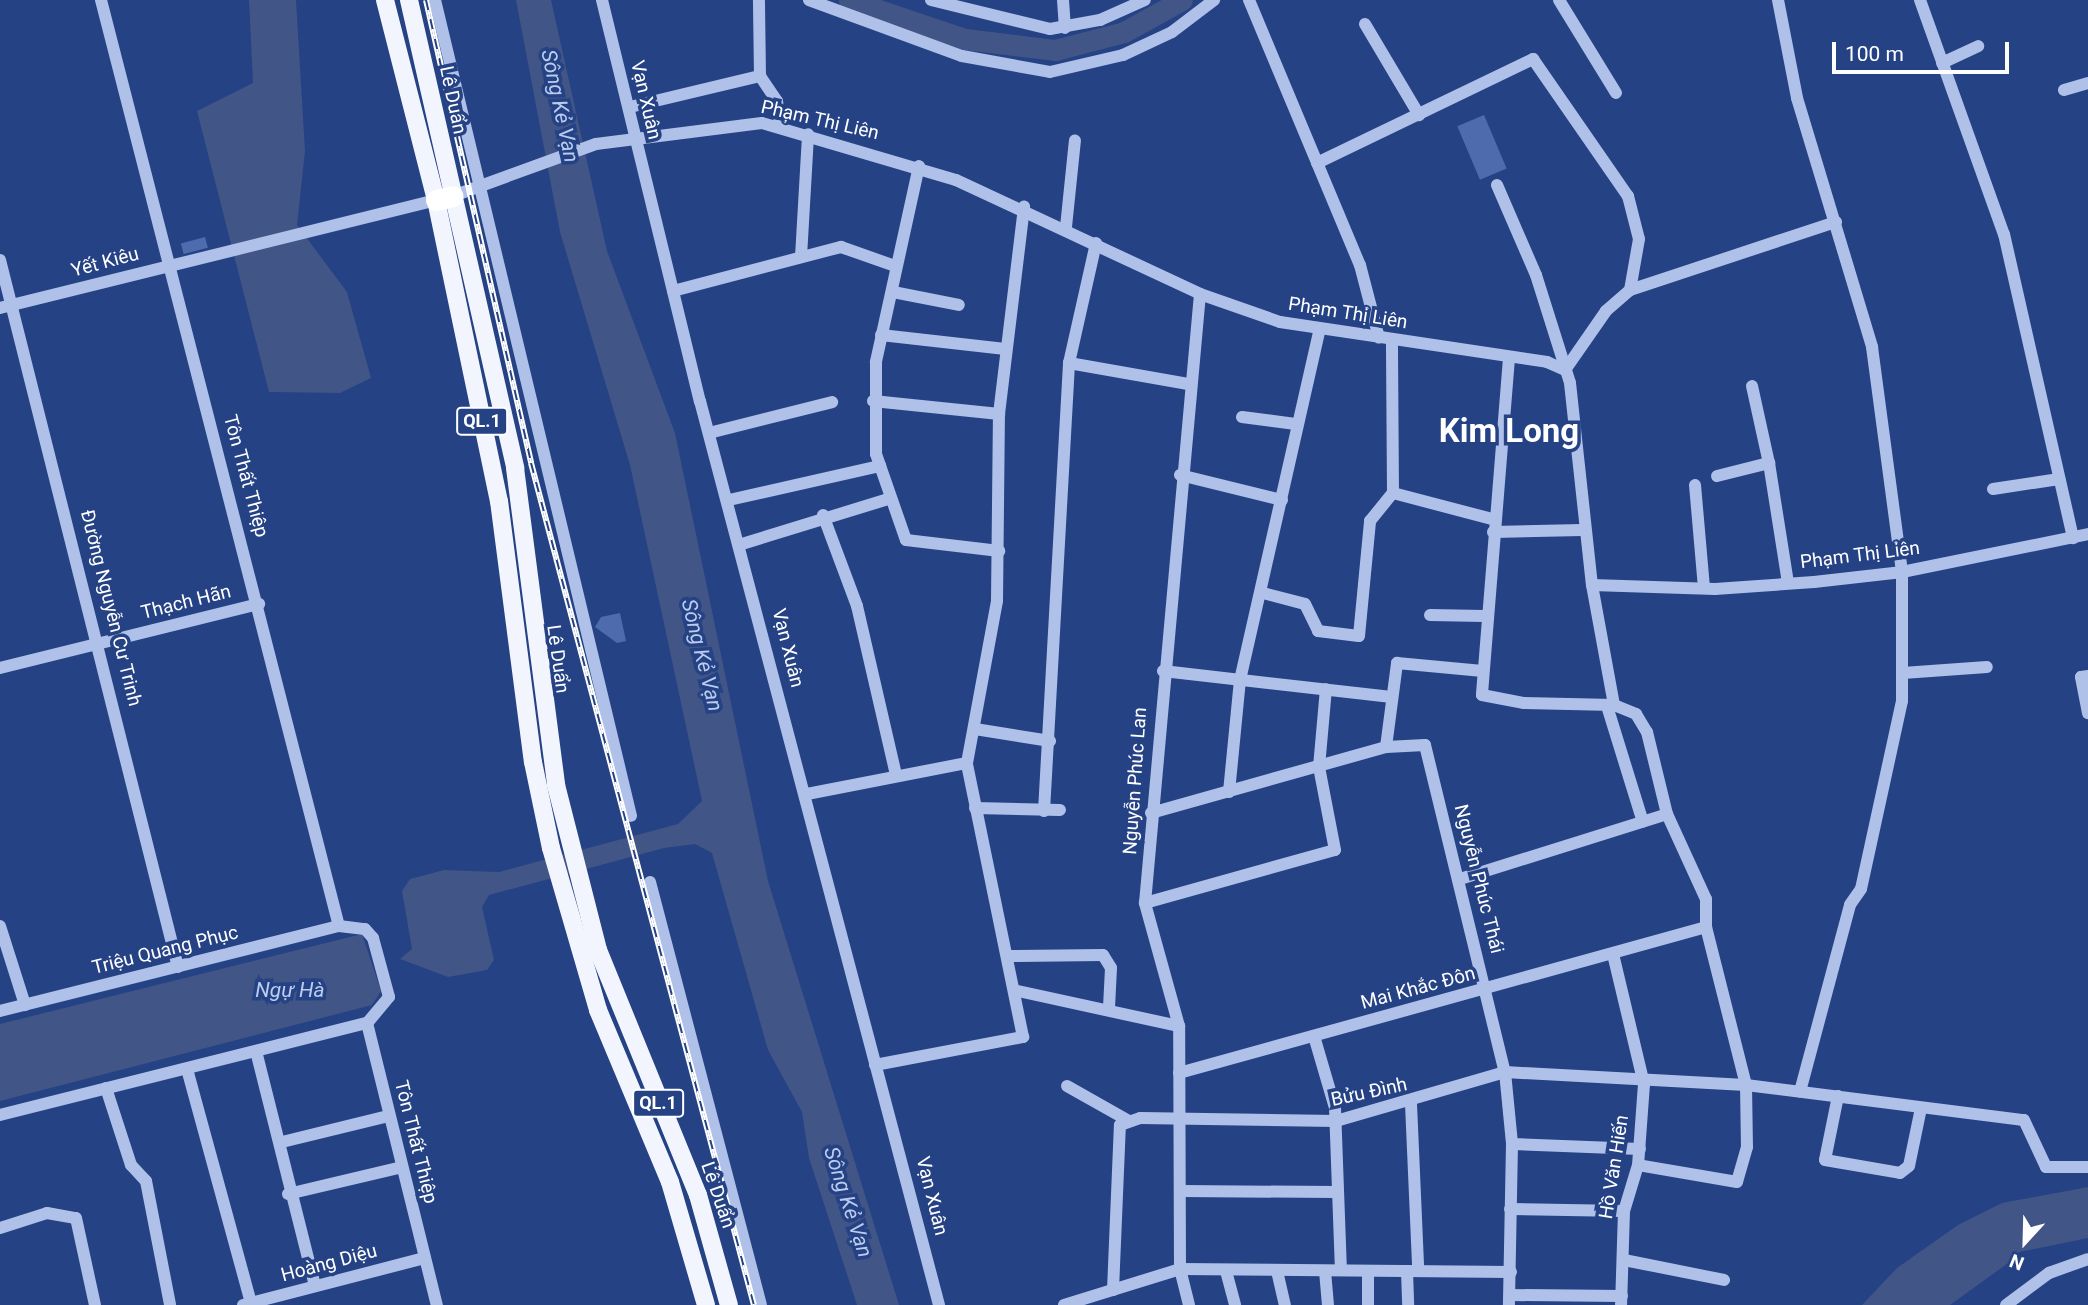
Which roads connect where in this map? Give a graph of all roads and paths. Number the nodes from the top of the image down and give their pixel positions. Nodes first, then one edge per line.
1 (102, 0) edge
2 (384, 0) edge
3 (409, 0) edge
4 (435, 0) edge
5 (602, 0) edge
6 (759, 0) edge
7 (809, 0) edge
8 (930, 0) edge
9 (1063, 0) edge
10 (1145, 0) edge
11 (1213, 0) edge
12 (1249, 0) edge
13 (1559, 0) edge
14 (1778, 0) edge
15 (1920, 0) edge
16 (1364, 24) dead end
17 (1065, 28) junction
18 (1978, 46) dead end
19 (1942, 63) junction
20 (760, 76) junction
21 (2088, 83) edge
22 (2064, 90) dead end
23 (1616, 93) dead end
24 (630, 107) junction
25 (1419, 115) junction
26 (781, 128) junction
27 (808, 134) junction
28 (636, 137) junction
29 (1075, 140) dead end
30 (1317, 163) junction
31 (919, 166) junction
32 (475, 184) junction
33 (1497, 185) dead end
34 (444, 198) junction
35 (1024, 206) junction
36 (1836, 222) junction
37 (1066, 227) junction
38 (1096, 243) junction
39 (802, 257) junction
40 (0, 260) edge
41 (170, 265) junction
42 (895, 266) junction
43 (1630, 290) junction
44 (673, 291) junction
45 (893, 292) junction
46 (1200, 294) junction
47 (959, 305) dead end
48 (6, 307) edge
49 (1319, 331) junction
50 (881, 335) junction
51 (1385, 339) junction
52 (1004, 349) junction
53 (1509, 358) junction
54 (1069, 363) junction
55 (1565, 370) junction
56 (1188, 384) junction
57 (1752, 386) dead end
58 (873, 401) junction
59 (832, 402) dead end
60 (999, 414) junction
61 (1242, 416) dead end
62 (1296, 424) junction
63 (709, 433) junction
64 (1769, 463) junction
65 (880, 466) junction
66 (1180, 475) junction
67 (1717, 476) dead end
68 (2059, 479) junction
69 (1695, 485) dead end
70 (1993, 489) dead end
71 (1393, 493) junction
72 (520, 498) junction
73 (888, 499) junction
74 (729, 500) junction
75 (1282, 500) junction
76 (499, 501) junction
77 (823, 515) junction
78 (1493, 525) junction
79 (1582, 530) junction
80 (2088, 534) edge
81 (2073, 538) junction
82 (742, 544) junction
83 (999, 551) junction
84 (1902, 572) junction
85 (1788, 583) junction
86 (1591, 585) junction
87 (1704, 587) junction
88 (1263, 593) junction
89 (259, 604) junction
90 (1430, 615) dead end
91 (1484, 616) junction
92 (101, 643) junction
93 (1987, 667) dead end
94 (0, 668) edge
95 (1163, 671) junction
96 (1483, 671) junction
97 (1903, 673) junction
98 (2088, 676) edge
99 (1240, 680) junction
100 (1326, 689) junction
101 (1392, 697) junction
102 (1610, 705) junction
103 (2088, 713) edge
104 (975, 729) junction
105 (1050, 741) junction
106 (1386, 747) junction
107 (967, 763) junction
108 (1319, 767) junction
109 (896, 775) junction
110 (1229, 792) junction
111 (807, 794) junction
112 (975, 808) junction
113 (1060, 810) dead end
114 (1044, 811) junction
115 (1152, 813) junction
116 (1667, 814) junction
117 (631, 816) dead end
118 (1643, 822) junction
119 (1460, 879) junction
120 (650, 881) dead end
121 (1145, 903) junction
122 (0, 926) edge
123 (339, 926) junction
124 (1706, 927) junction
125 (1613, 954) junction
126 (1010, 956) junction
127 (178, 967) junction
128 (1486, 990) junction
129 (1018, 991) junction
130 (25, 1005) junction
131 (1109, 1008) junction
132 (0, 1012) edge
133 (367, 1023) junction
134 (1179, 1026) junction
135 (1314, 1036) junction
136 (256, 1051) junction
137 (875, 1065) junction
138 (187, 1069) junction
139 (1506, 1072) junction
140 (1179, 1073) junction
141 (1644, 1084) junction
142 (1746, 1085) junction
143 (1067, 1086) dead end
144 (106, 1088) junction
145 (1800, 1091) junction
146 (1838, 1096) junction
147 (1411, 1104) junction
148 (1921, 1108) junction
149 (0, 1115) edge
150 (389, 1116) junction
151 (1129, 1121) junction
152 (1180, 1121) junction
153 (1336, 1121) junction
154 (282, 1142) junction
155 (1512, 1144) junction
156 (1640, 1149) junction
157 (1638, 1165) junction
158 (402, 1167) junction
159 (2088, 1167) edge
160 (1181, 1191) junction
161 (1337, 1192) junction
162 (288, 1194) junction
163 (1510, 1209) junction
164 (1624, 1211) junction
165 (0, 1228) edge
166 (425, 1258) junction
167 (1624, 1259) junction
168 (2088, 1259) edge
169 (1340, 1268) junction
170 (1180, 1269) junction
171 (1413, 1269) junction
172 (1226, 1271) junction
173 (1277, 1271) junction
174 (1325, 1271) junction
175 (1511, 1272) junction
176 (1368, 1273) junction
177 (1724, 1280) dead end
178 (315, 1286) junction
179 (1113, 1290) junction
180 (1509, 1300) edge
181 (1622, 1300) edge
182 (247, 1304) edge
183 (94, 1305) edge
184 (170, 1305) edge
185 (437, 1305) edge
186 (706, 1305) edge
187 (729, 1305) edge
188 (761, 1305) edge
189 (939, 1305) edge
190 (1064, 1305) edge
191 (1189, 1305) edge
192 (1235, 1305) edge
193 (1284, 1305) edge
194 (1328, 1305) edge
195 (1368, 1305) edge
196 (1408, 1305) edge
197 (2006, 1305) edge

1 - 41 street, Tôn Thất Thiệp
2 - 34 main road, Lê Duẩn / QL.1
3 - 34 main road, Lê Duẩn / QL.1
4 - 32 street
5 - 24 street, Vạn Xuân
6 - 20 street
7 - 11 street
8 - 17 street
9 - 17 street
10 - 17 street
12 - 30 street
13 - 23 street
14 - 36 street
15 - 19 street
16 - 25 street
18 - 19 street
19 - 68 street
20 - 24 street
20 - 26 street
21 - 22 street
24 - 28 street, Vạn Xuân
25 - 30 street
25 - 43 street
26 - 27 street, Phạm Thị Liên
26 - 28 street, Phạm Thị Liên
27 - 31 street, Phạm Thị Liên
27 - 39 street
28 - 32 street, Phạm Thị Liên
28 - 44 street, Vạn Xuân
29 - 37 street
30 - 51 street
31 - 35 street, Phạm Thị Liên
31 - 42 street
32 - 34 street, Phạm Thị Liên
32 - 117 street
33 - 55 street
34 - 41 street, Yết Kiêu
34 - 72 main road, Lê Duẩn / QL.1
34 - 76 main road, Lê Duẩn / QL.1
35 - 37 street, Phạm Thị Liên
35 - 52 street
36 - 43 street
36 - 84 street
37 - 38 street, Phạm Thị Liên
38 - 46 street, Phạm Thị Liên
38 - 54 street
39 - 42 street
39 - 44 street
40 - 48 street, Đường Nguyễn Cư Trinh
41 - 48 street, Yết Kiêu
41 - 89 street, Tôn Thất Thiệp
42 - 45 street
43 - 55 street
44 - 63 street, Vạn Xuân
45 - 47 street
45 - 50 street
46 - 49 street, Phạm Thị Liên
46 - 56 street, Nguyễn Phúc Lan
48 - 92 street, Đường Nguyễn Cư Trinh
49 - 51 street, Phạm Thị Liên
49 - 62 street
50 - 52 street
50 - 58 street
51 - 53 street, Phạm Thị Liên
51 - 71 street
52 - 60 street
53 - 55 street, Phạm Thị Liên
53 - 78 street
54 - 56 street
54 - 105 street
55 - 79 street
56 - 66 street, Nguyễn Phúc Lan
57 - 64 street
58 - 60 street
58 - 65 street
59 - 63 street
60 - 83 street
61 - 62 street
62 - 75 street
63 - 74 street, Vạn Xuân
64 - 67 street
64 - 85 street
65 - 73 street
65 - 74 street
66 - 75 street
66 - 95 street, Nguyễn Phúc Lan
68 - 70 street
68 - 81 street
69 - 87 street
71 - 78 street
71 - 88 street
72 - 76 main road
72 - 187 main road, Lê Duẩn / QL.1
73 - 77 street
73 - 83 street
74 - 82 street, Vạn Xuân
75 - 88 street
76 - 186 main road, Lê Duẩn / QL.1
77 - 82 street
77 - 109 street
78 - 79 street
78 - 91 street
79 - 86 street
80 - 81 street, Phạm Thị Liên
81 - 84 street, Phạm Thị Liên
82 - 111 street, Vạn Xuân
83 - 104 street
84 - 85 street, Phạm Thị Liên
84 - 97 street
85 - 87 street, Phạm Thị Liên
86 - 87 street, Phạm Thị Liên
86 - 102 street
88 - 99 street
89 - 92 street, Thạch Hãn
89 - 123 street, Tôn Thất Thiệp
90 - 91 street
91 - 96 street
92 - 94 street, Thạch Hãn
92 - 127 street, Đường Nguyễn Cư Trinh
93 - 97 street
95 - 99 street
95 - 115 street, Nguyễn Phúc Lan
96 - 101 street
96 - 102 street
97 - 145 street
98 - 103 street
99 - 100 street
99 - 110 street
100 - 101 street
100 - 108 street
101 - 106 street
102 - 116 street
102 - 118 street
104 - 105 street
104 - 107 street
105 - 114 street
106 - 108 street, Nguyễn Phúc Thái
106 - 119 street, Nguyễn Phúc Thái
107 - 109 street
107 - 112 street
108 - 110 street, Nguyễn Phúc Thái
108 - 121 street
109 - 111 street
110 - 115 street, Nguyễn Phúc Thái
111 - 137 street, Vạn Xuân
112 - 114 street
112 - 126 street
113 - 114 street
115 - 121 street, Nguyễn Phúc Lan
116 - 118 street
116 - 124 street
118 - 119 street
119 - 128 street, Nguyễn Phúc Thái
120 - 188 street
121 - 134 street, Nguyễn Phúc Lan
122 - 130 street
123 - 127 street, Triệu Quang Phục
123 - 133 street
124 - 125 street, Mai Khắc Đôn
124 - 142 street
125 - 128 street, Mai Khắc Đôn
125 - 141 street, Hồ Văn Hiến
126 - 129 street
126 - 131 street
127 - 130 street, Triệu Quang Phục
128 - 135 street, Mai Khắc Đôn
128 - 139 street, Nguyễn Phúc Thái
129 - 131 street
129 - 137 street
130 - 132 street, Triệu Quang Phục
131 - 134 street
133 - 136 street
133 - 150 street, Tôn Thất Thiệp
134 - 140 street, Nguyễn Phúc Lan
135 - 140 street, Mai Khắc Đôn
135 - 153 street
136 - 138 street
136 - 154 street
137 - 189 street, Vạn Xuân
138 - 144 street
138 - 182 street
139 - 141 street, Bửu Đình
139 - 147 street, Bửu Đình
139 - 155 street, Nguyễn Phúc Thái
140 - 152 street, Nguyễn Phúc Lan
141 - 142 street, Bửu Đình
141 - 156 street, Hồ Văn Hiến
142 - 145 street, Bửu Đình
142 - 157 street
143 - 151 street
144 - 149 street
144 - 184 street
145 - 146 street, Bửu Đình
146 - 148 street, Bửu Đình
146 - 148 street
147 - 153 street, Bửu Đình
147 - 171 street
148 - 159 street, Bửu Đình
150 - 154 street
150 - 158 street, Tôn Thất Thiệp
151 - 152 street, Bửu Đình
151 - 179 street
152 - 153 street, Bửu Đình
152 - 160 street, Nguyễn Phúc Lan
153 - 161 street
154 - 162 street
155 - 156 street
155 - 163 street, Nguyễn Phúc Thái
156 - 157 street, Hồ Văn Hiến
157 - 164 street, Hồ Văn Hiến
158 - 162 street
158 - 166 street, Tôn Thất Thiệp
160 - 161 street
160 - 170 street, Nguyễn Phúc Lan
161 - 169 street
162 - 178 street
163 - 164 street
163 - 175 street, Nguyễn Phúc Thái
164 - 167 street, Hồ Văn Hiến
165 - 183 street
166 - 178 street, Hoàng Diệu
166 - 185 street, Tôn Thất Thiệp
167 - 177 street
167 - 181 street, Hồ Văn Hiến
168 - 197 street
169 - 174 street
169 - 176 street
170 - 172 street
170 - 179 street
170 - 191 street, Nguyễn Phúc Lan
171 - 175 street
171 - 176 street
171 - 196 street
172 - 173 street
172 - 192 street
173 - 174 street
173 - 193 street
174 - 194 street
175 - 180 street, Nguyễn Phúc Thái
176 - 195 street
178 - 182 street, Hoàng Diệu
179 - 190 street
180 - 181 street

